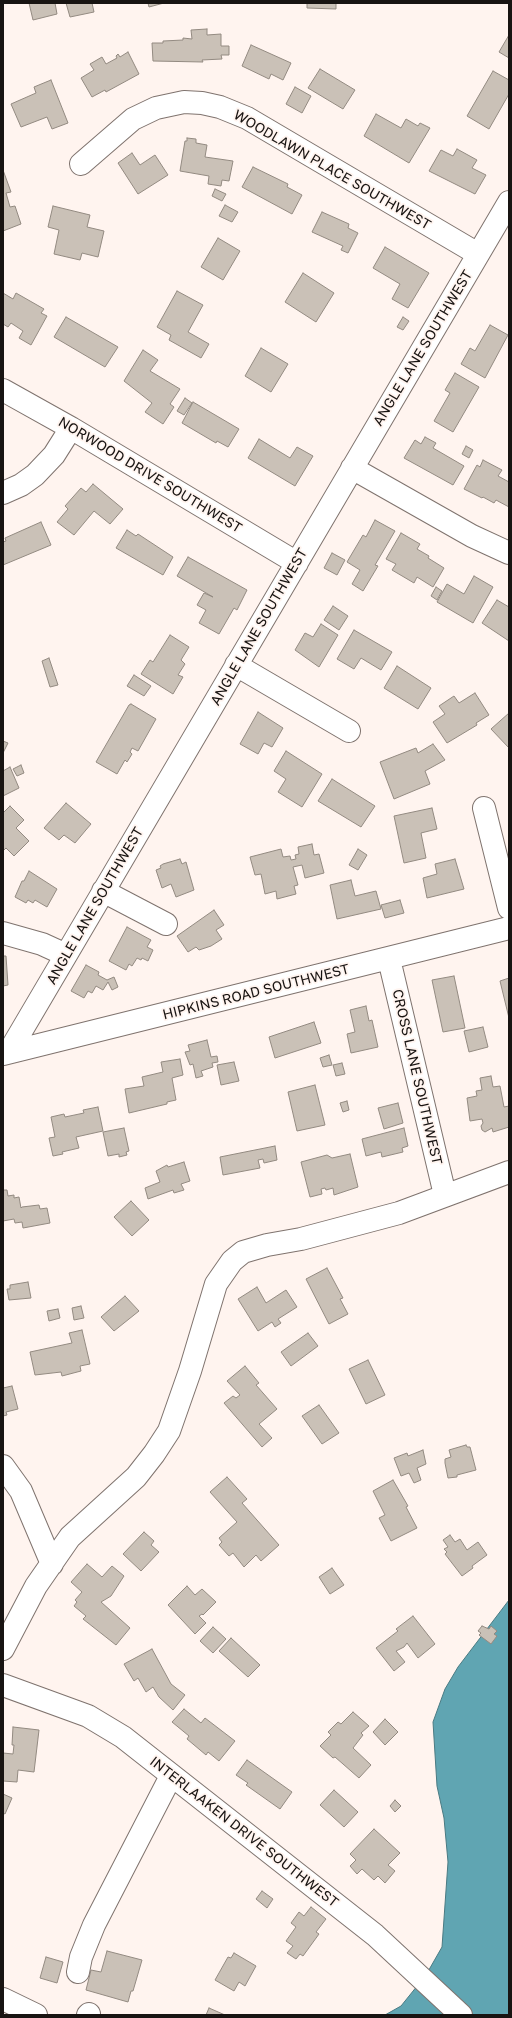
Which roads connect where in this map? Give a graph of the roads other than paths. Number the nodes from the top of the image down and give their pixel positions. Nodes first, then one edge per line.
1 (81, 164) dead end
2 (509, 202) edge
3 (502, 231) edge
4 (478, 254) junction
5 (3, 390) edge
6 (71, 428) junction
7 (352, 468) junction
8 (3, 493) edge
9 (509, 554) edge
10 (297, 563) junction
11 (236, 665) junction
12 (349, 731) dead end
13 (484, 808) dead end
14 (103, 892) junction
15 (509, 908) edge
16 (166, 924) dead end
17 (509, 928) edge
18 (3, 932) edge
19 (66, 955) junction
20 (389, 959) junction
21 (6, 1053) edge
22 (509, 1172) edge
23 (445, 1195) junction
24 (3, 1466) edge
25 (52, 1564) junction
26 (3, 1649) edge
27 (3, 1685) edge
28 (171, 1776) junction
29 (78, 1972) dead end
30 (3, 1999) edge
31 (36, 2015) edge
32 (461, 2015) edge

1 - 4 street, WOODLAWN PLACE SOUTHWEST
2 - 3 street, ANGLE LANE SOUTHWEST
3 - 4 street, ANGLE LANE SOUTHWEST
4 - 7 street, ANGLE LANE SOUTHWEST
5 - 6 street, NORWOOD DRIVE SOUTHWEST
6 - 8 street
6 - 10 street, NORWOOD DRIVE SOUTHWEST
7 - 9 street
7 - 10 street, ANGLE LANE SOUTHWEST
10 - 11 street, ANGLE LANE SOUTHWEST
11 - 12 street
11 - 14 street, ANGLE LANE SOUTHWEST
13 - 15 street
14 - 16 street
14 - 19 street, ANGLE LANE SOUTHWEST
17 - 20 street, HIPKINS ROAD SOUTHWEST
18 - 19 street
19 - 21 street, ANGLE LANE SOUTHWEST
20 - 21 street, HIPKINS ROAD SOUTHWEST
20 - 23 street, CROSS LANE SOUTHWEST
22 - 23 street
23 - 25 street
24 - 25 street
25 - 26 street
27 - 28 street, INTERLAAKEN DRIVE SOUTHWEST
28 - 29 street
28 - 32 street, INTERLAAKEN DRIVE SOUTHWEST
30 - 31 street

